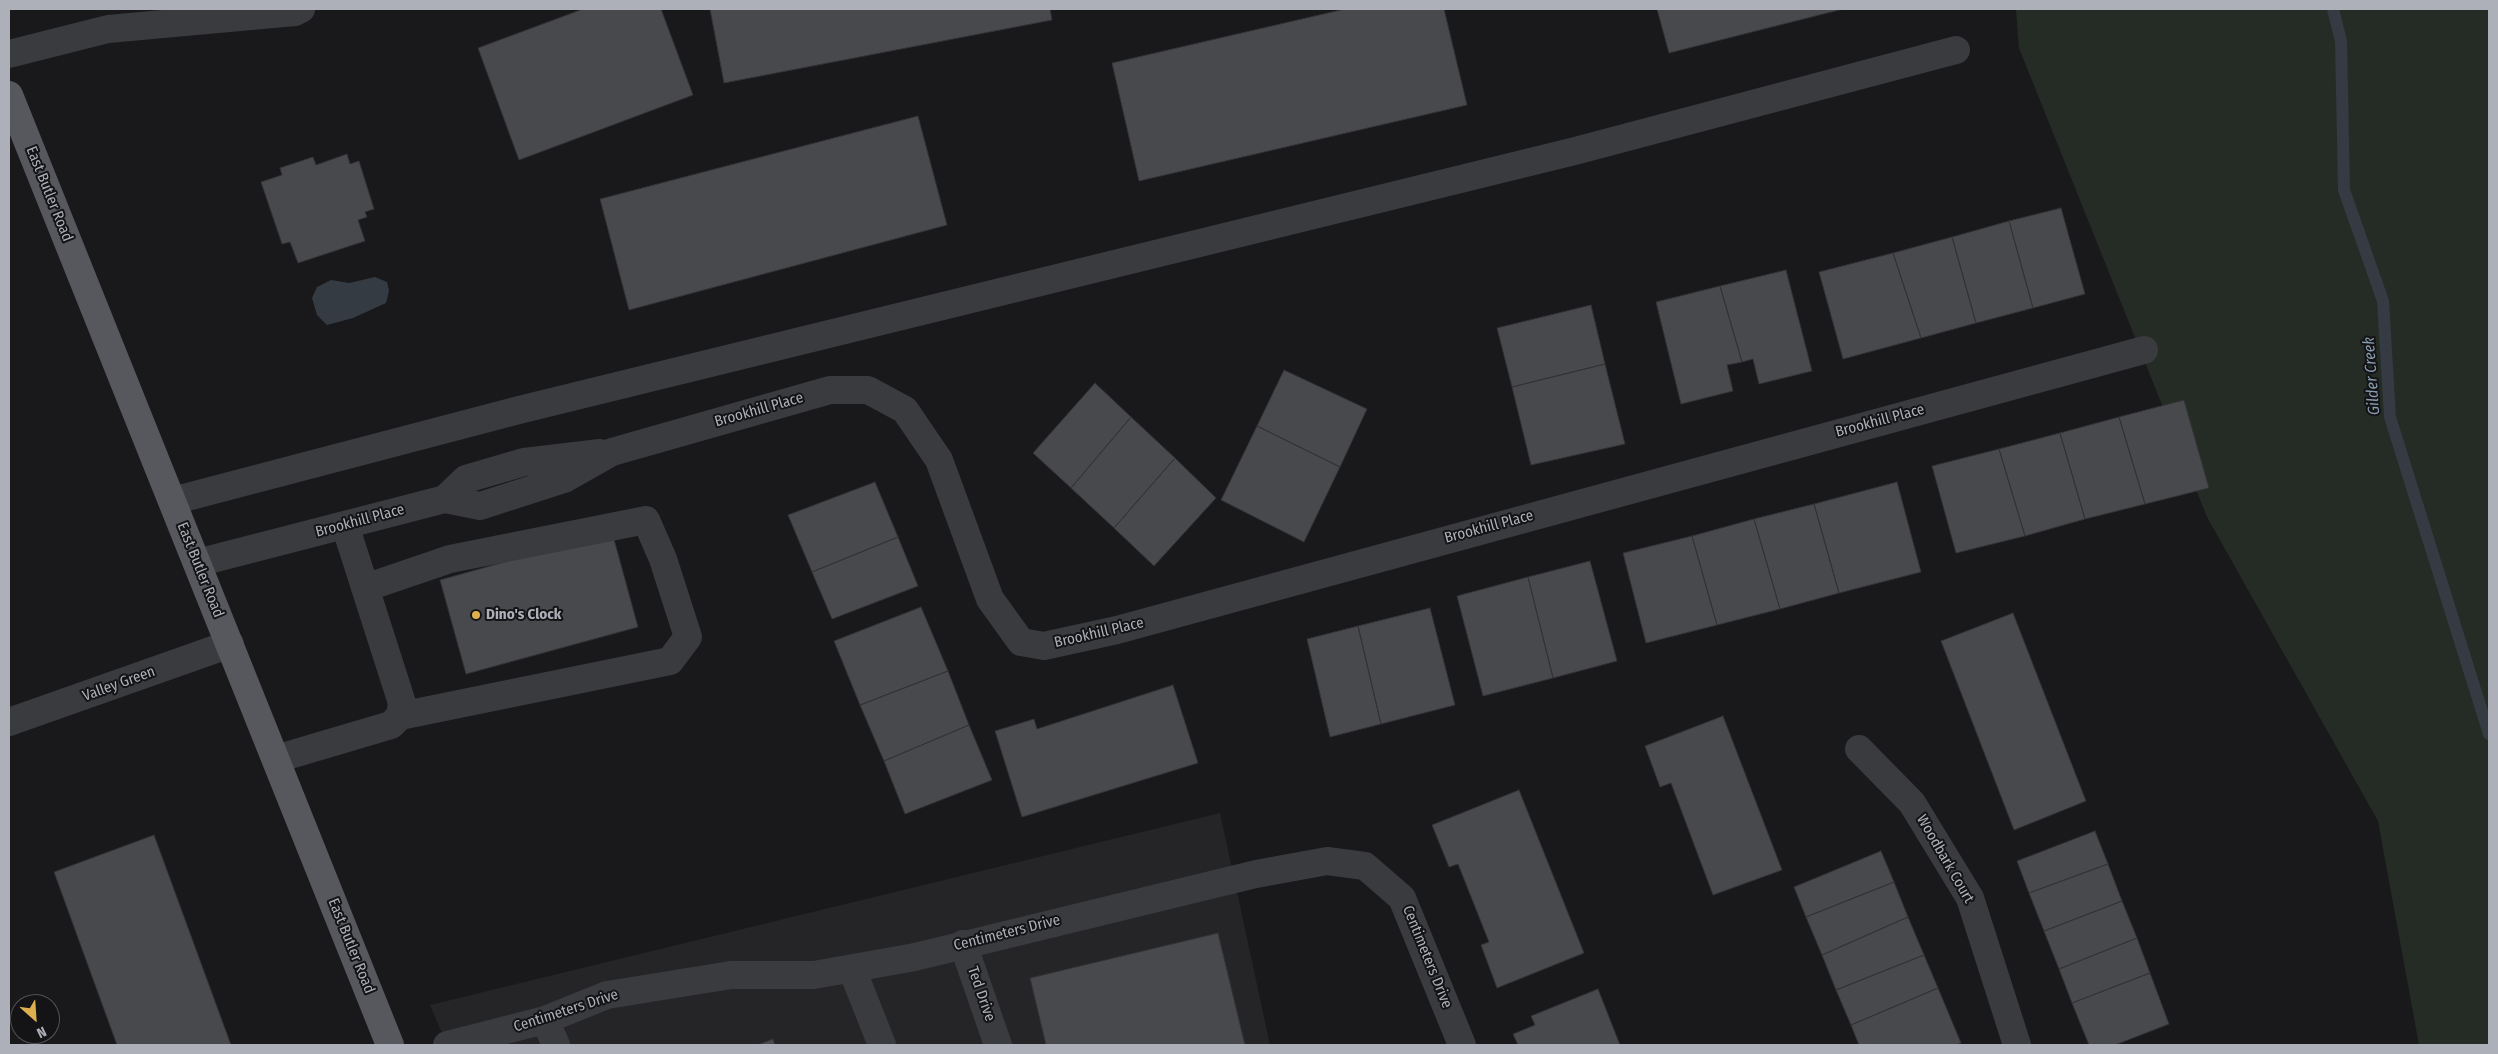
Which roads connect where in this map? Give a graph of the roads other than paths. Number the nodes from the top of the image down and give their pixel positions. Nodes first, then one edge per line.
1 (301, 9) edge
2 (1956, 50) dead end
3 (9, 54) edge
4 (9, 95) edge
5 (2144, 350) dead end
6 (172, 501) junction
7 (345, 525) junction
8 (197, 563) junction
9 (365, 588) junction
10 (230, 644) junction
11 (400, 716) junction
12 (9, 722) edge
13 (1859, 749) dead end
14 (276, 759) junction
15 (963, 944) junction
16 (852, 969) junction
17 (545, 1020) junction
18 (390, 1045) edge
19 (447, 1045) edge
20 (556, 1045) edge
21 (882, 1045) edge
22 (998, 1045) edge
23 (1462, 1045) edge
24 (2017, 1045) edge

1 - 3 lane
2 - 6 lane
4 - 6 main road, East Butler Road
5 - 7 lane, Brookhill Place
6 - 8 main road, East Butler Road
7 - 8 lane, Brookhill Place
7 - 9 lane
8 - 10 main road, East Butler Road
9 - 11 lane
9 - 11 lane
10 - 12 lane, Valley Green
10 - 14 main road, East Butler Road
11 - 14 lane
13 - 24 lane, Woodbark Court
14 - 18 main road, East Butler Road
15 - 16 lane, Centimeters Drive
15 - 22 lane, Ted Drive
15 - 23 lane, Centimeters Drive
16 - 17 lane, Centimeters Drive
16 - 21 lane
17 - 19 lane, Centimeters Drive
17 - 20 lane

